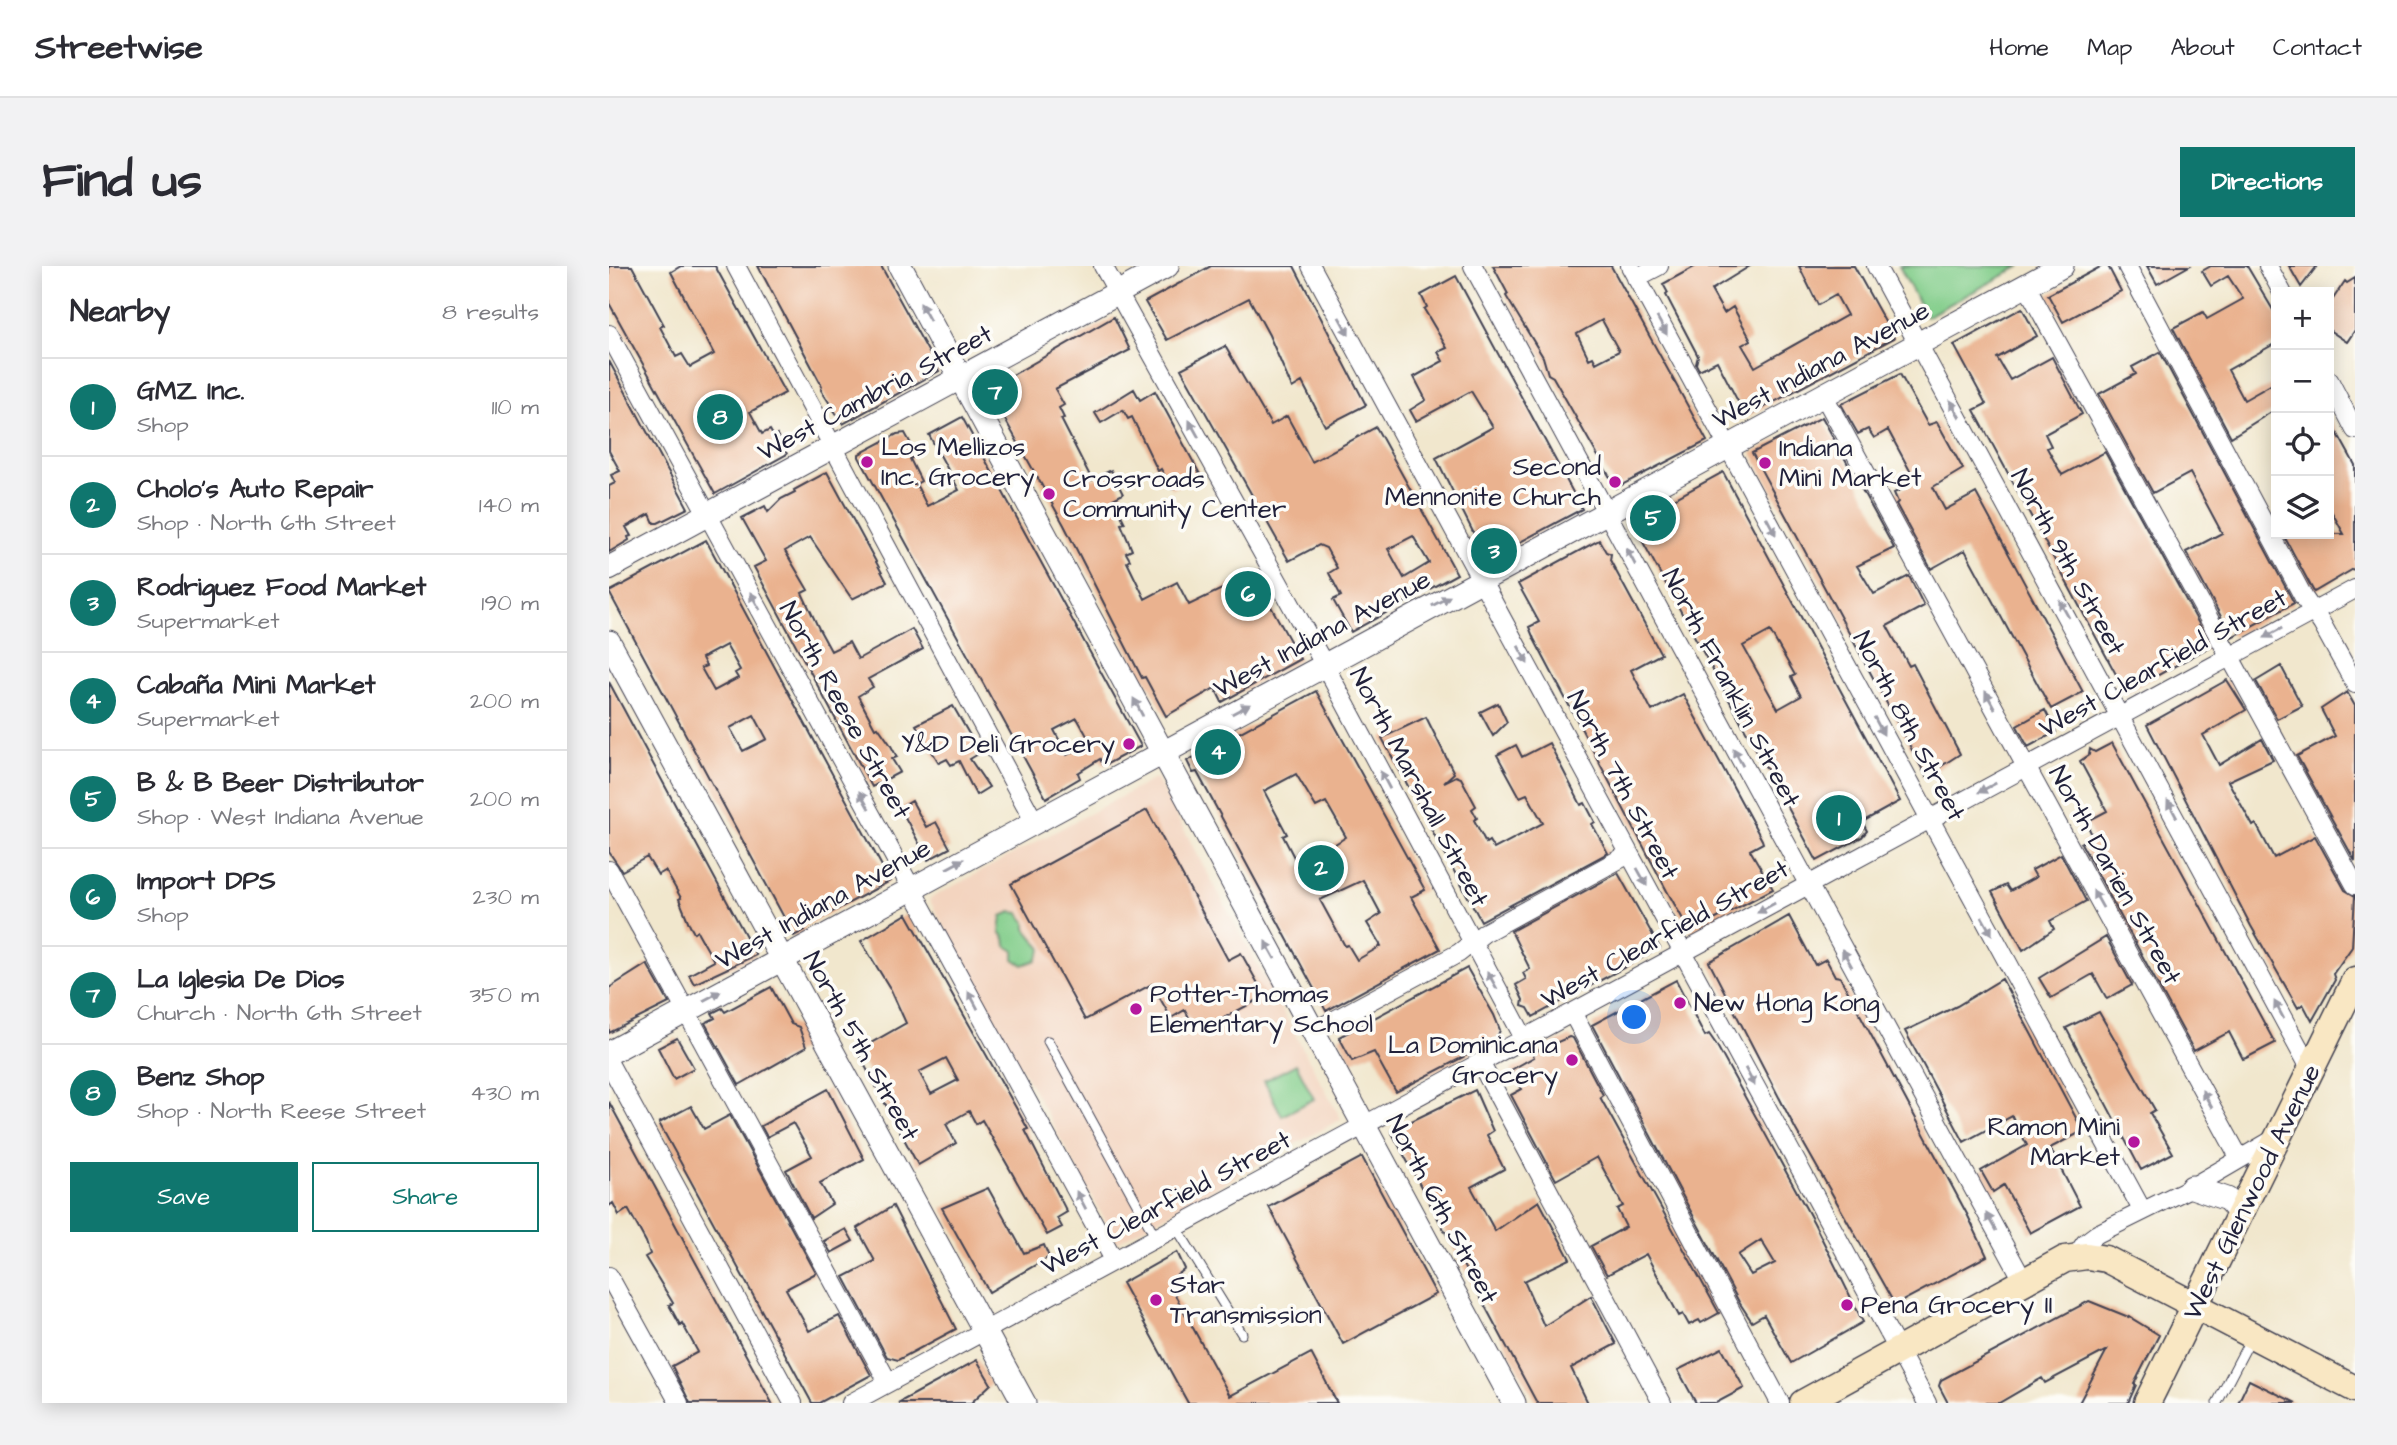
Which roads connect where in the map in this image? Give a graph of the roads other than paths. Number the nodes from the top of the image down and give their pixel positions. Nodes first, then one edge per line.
1 (736, 266) edge
2 (900, 266) edge
3 (1103, 266) edge
4 (1167, 266) edge
5 (1311, 266) edge
6 (1473, 266) edge
7 (1659, 266) edge
8 (1876, 266) edge
9 (2062, 266) edge
10 (2127, 266) edge
11 (2268, 266) edge
12 (1633, 272) edge
13 (2026, 285) junction
14 (2279, 287) edge
15 (1117, 293) junction
16 (609, 334) edge
17 (1920, 344) junction
18 (962, 380) junction
19 (2334, 390) edge
20 (1824, 396) junction
21 (2355, 430) edge
22 (1728, 446) junction
23 (835, 447) junction
24 (1607, 513) junction
25 (707, 515) junction
26 (609, 568) edge
27 (1483, 579) junction
28 (2355, 589) edge
29 (2313, 611) junction
30 (609, 642) edge
31 (2229, 657) junction
32 (1324, 664) junction
33 (2355, 684) edge
34 (2122, 716) junction
35 (1162, 752) junction
36 (2027, 767) junction
37 (1929, 819) junction
38 (1034, 821) junction
39 (1629, 854) junction
40 (609, 870) edge
41 (1807, 885) junction
42 (2355, 885) edge
43 (913, 887) junction
44 (1471, 942) junction
45 (1684, 954) junction
46 (782, 959) junction
47 (2355, 980) edge
48 (685, 1011) junction
49 (1573, 1014) junction
50 (1314, 1031) junction
51 (1525, 1040) junction
52 (1048, 1041) dead end
53 (609, 1053) edge
54 (609, 1063) edge
55 (1481, 1064) junction
56 (2311, 1070) junction
57 (1365, 1125) junction
58 (2277, 1138) junction
59 (2240, 1159) junction
60 (2192, 1187) junction
61 (2142, 1210) junction
62 (2240, 1213) junction
63 (1176, 1227) junction
64 (1156, 1238) junction
65 (2076, 1256) junction
66 (1114, 1261) junction
67 (609, 1276) edge
68 (2024, 1282) junction
69 (2195, 1308) junction
70 (984, 1331) junction
71 (1242, 1334) dead end
72 (2252, 1337) junction
73 (1898, 1352) junction
74 (888, 1382) junction
75 (2355, 1389) edge
76 (679, 1403) edge
77 (793, 1403) edge
78 (851, 1403) edge
79 (1024, 1403) edge
80 (1514, 1403) edge
81 (1662, 1403) edge
82 (1780, 1403) edge
83 (1803, 1403) edge
84 (1927, 1403) edge
85 (2147, 1403) edge
86 (2217, 1403) edge

1 - 23 street
18 -> 2 street, North 6th Street
3 - 15 street, North Marshall Street
4 - 15 street, West Cambria Street
5 -> 27 street, North 7th Street
6 - 24 street, North Franklin Street
7 - 12 street
8 - 17 street, North 9th Street
9 - 13 street, West Indiana Avenue
10 - 29 street
11 - 14 street
12 -> 22 street, North 8th Street
13 - 17 street, West Indiana Avenue
13 - 31 street
15 - 18 street, West Cambria Street
32 -> 15 street, North Marshall Street
16 - 25 street, North Reese Street
17 - 20 street, West Indiana Avenue
34 -> 17 street, North 9th Street
18 - 23 street, West Cambria Street
35 -> 18 street, North 6th Street
19 - 21 street
20 - 22 street, West Indiana Avenue
36 -> 20 street, North Darien Street
22 - 24 street, West Indiana Avenue
22 -> 37 street, North 8th Street
23 - 25 street, West Cambria Street
23 - 38 street
24 - 27 street, West Indiana Avenue
41 -> 24 street, North Franklin Street
25 - 26 street, West Cambria Street
43 -> 25 street, North Reese Street
32 -> 27 street, West Indiana Avenue
27 -> 39 street, North 7th Street
28 - 29 street, West Clearfield Street
29 -> 31 street, West Clearfield Street
29 - 33 street
30 - 46 street, North 5th Street
31 - 34 street, West Clearfield Street
31 - 42 street
35 -> 32 street, West Indiana Avenue
44 -> 32 street, North Marshall Street
34 - 36 street, West Clearfield Street
56 -> 34 street, North 9th Street
35 - 38 street, West Indiana Avenue
50 -> 35 street, North 6th Street
36 -> 37 street, West Clearfield Street
59 -> 36 street, North Darien Street
37 - 41 street, West Clearfield Street
37 -> 61 street, North 8th Street
43 -> 38 street, West Indiana Avenue
39 - 44 street
39 -> 45 street, North 7th Street
40 - 48 street
41 -> 45 street, West Clearfield Street
68 -> 41 street, North Franklin Street
43 - 46 street, West Indiana Avenue
66 -> 43 street, North Reese Street
44 - 50 street
51 -> 44 street, North Marshall Street
45 - 49 street, West Clearfield Street
45 -> 73 street, North 7th Street
48 -> 46 street, West Indiana Avenue
46 - 70 street, North 5th Street
47 - 56 main road, West Glenwood Avenue
48 - 53 street, West Indiana Avenue
48 - 74 street
49 - 51 street, West Clearfield Street
49 - 82 street
50 - 57 street, North 6th Street
51 - 55 street, West Clearfield Street
52 - 64 lane
54 - 77 street
55 - 57 street, West Clearfield Street
55 - 81 street
56 - 58 main road, West Glenwood Avenue
57 - 63 street, West Clearfield Street
57 - 80 street, North 6th Street
58 - 59 street
58 - 62 main road, West Glenwood Avenue
59 - 60 street
60 - 61 street
60 - 62 street
61 - 65 street
62 - 69 main road, West Glenwood Avenue
63 - 64 street, West Clearfield Street
63 - 71 lane
64 - 66 street, West Clearfield Street
65 - 68 main road
65 - 69 main road
66 - 70 street, West Clearfield Street
67 - 76 street
68 - 73 main road
69 - 72 main road
69 - 85 main road, West Glenwood Avenue
70 - 74 street, West Clearfield Street
70 - 79 street, North 5th Street
72 - 75 main road
72 - 86 lane
73 - 83 main road
73 - 84 street, North 7th Street
74 - 78 street, West Clearfield Street

